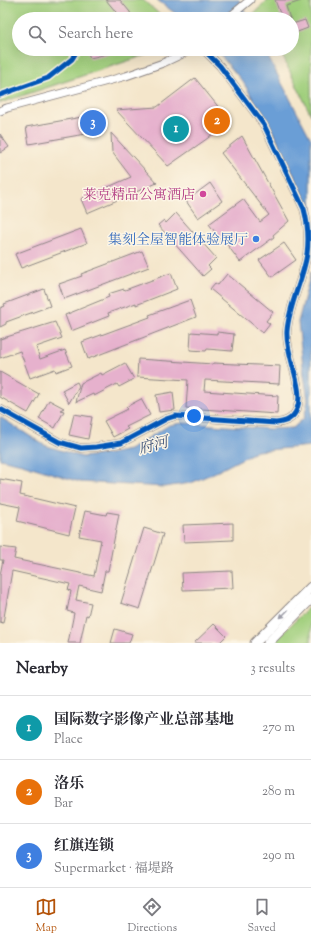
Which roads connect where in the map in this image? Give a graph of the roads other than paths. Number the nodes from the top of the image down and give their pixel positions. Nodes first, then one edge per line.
1 (250, 0) edge
2 (235, 12) edge
3 (179, 56) edge
4 (210, 56) edge
5 (0, 111) edge
6 (0, 409) edge
7 (311, 586) edge
8 (311, 599) edge
9 (255, 643) edge
10 (268, 643) edge

1 - 2 street
3 - 5 street
4 - 6 street
7 -> 9 main road
8 - 10 main road

